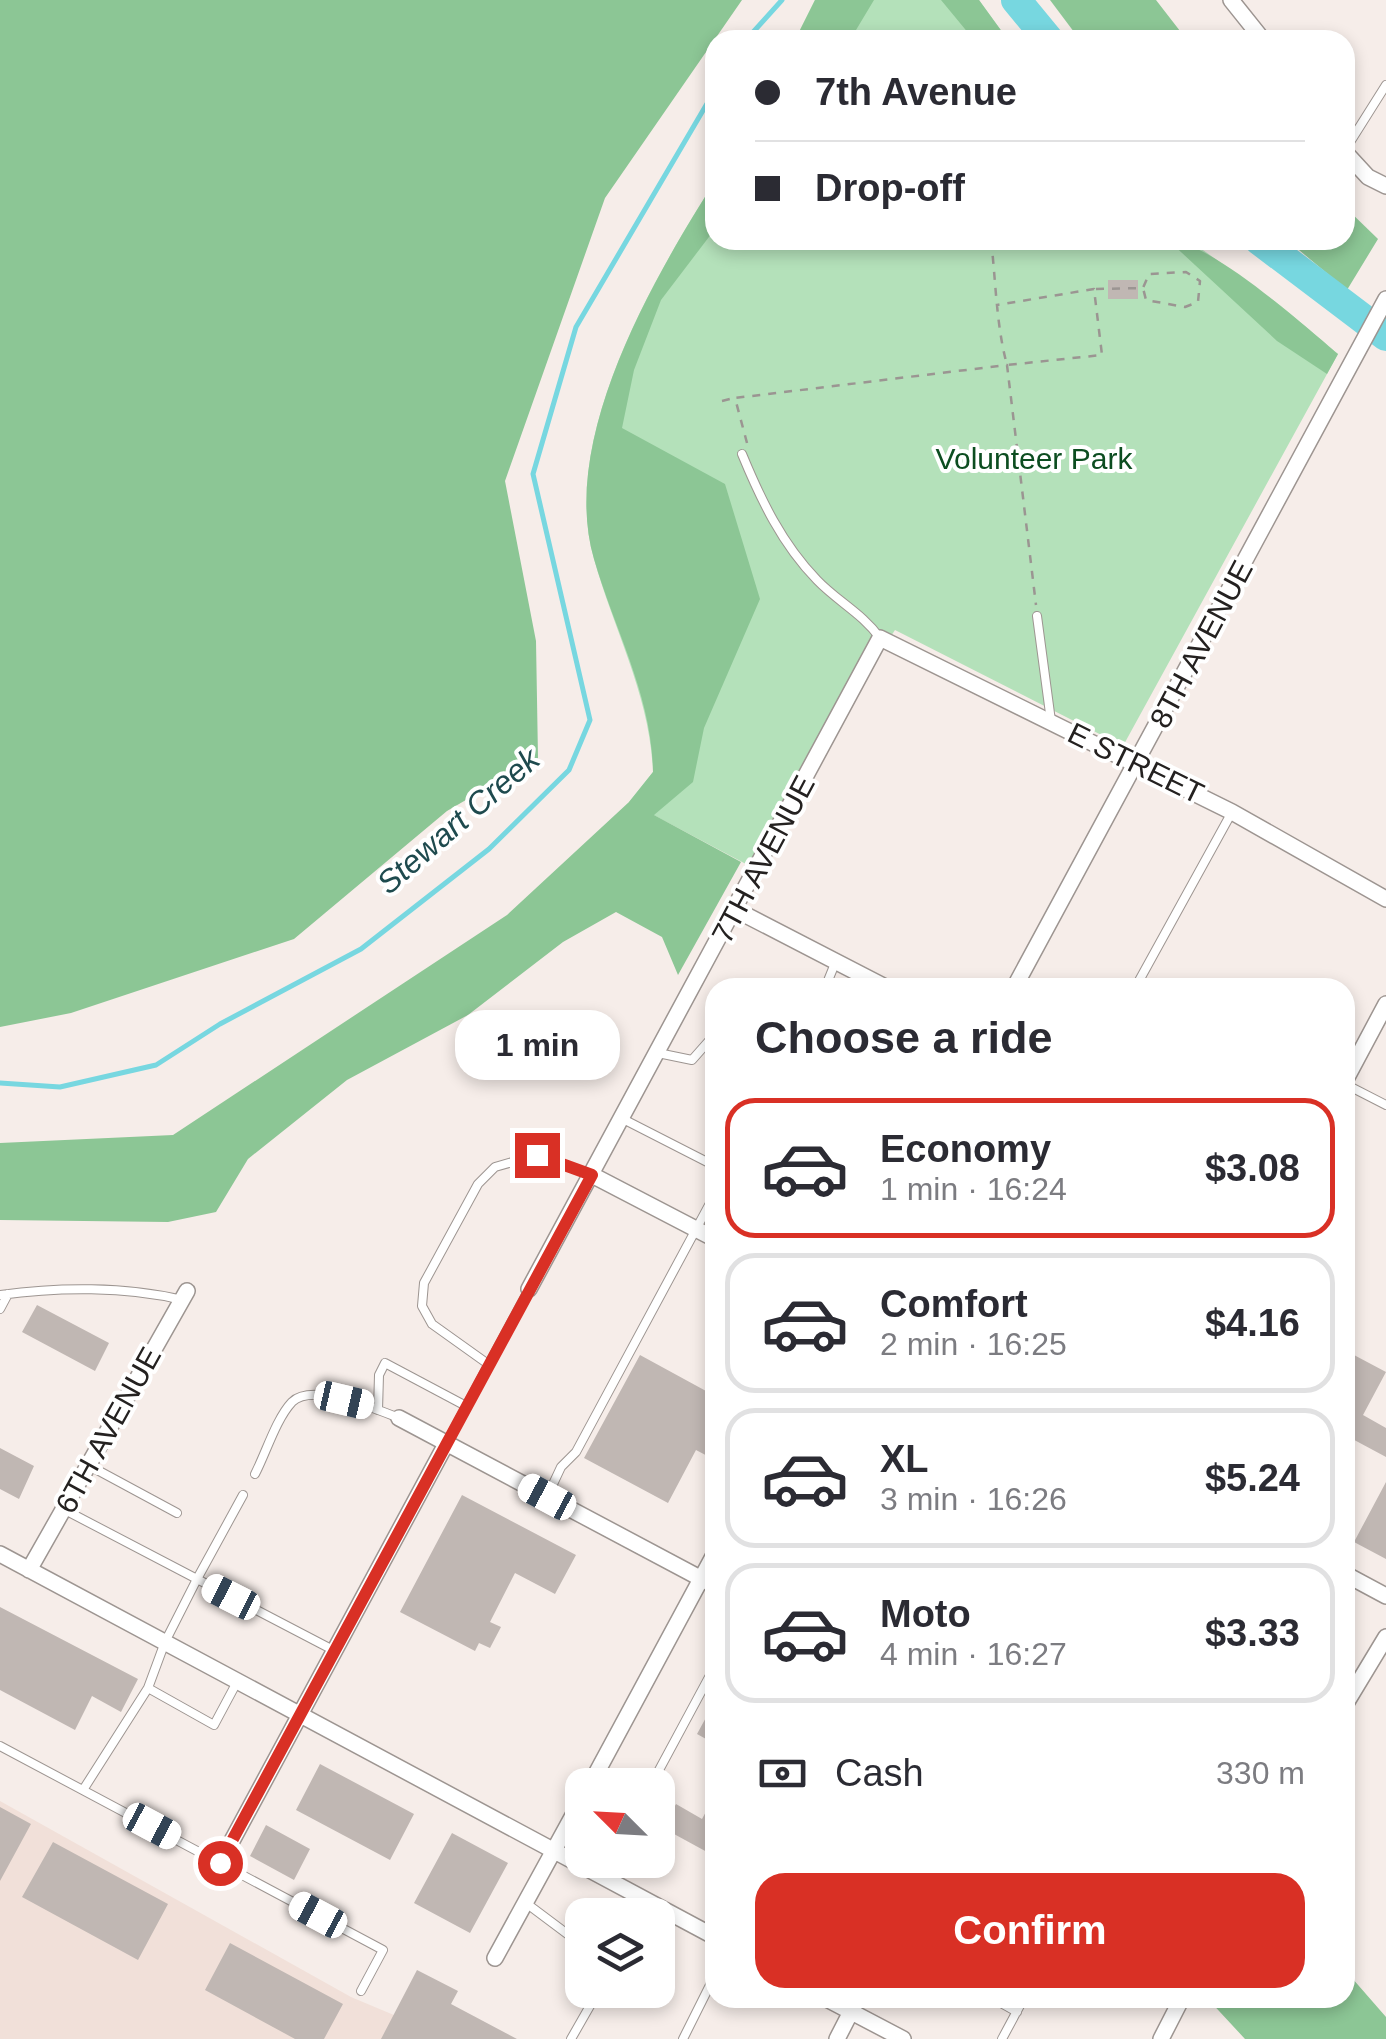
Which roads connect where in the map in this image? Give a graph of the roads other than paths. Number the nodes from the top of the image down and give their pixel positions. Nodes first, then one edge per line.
1 (1230, 0) edge
2 (1255, 30) edge
3 (1386, 85) edge
4 (1355, 135) edge
5 (1355, 163) edge
6 (1386, 186) edge
7 (1385, 301) edge
8 (746, 453) road end
9 (1037, 616) road end
10 (880, 638) junction
11 (1051, 722) junction
12 (1137, 763) junction
13 (1232, 812) junction
14 (1386, 899) edge
15 (736, 910) junction
16 (836, 961) junction
17 (829, 978) edge
18 (868, 978) edge
19 (1019, 978) edge
20 (1141, 978) edge
21 (1384, 1013) edge
22 (705, 1045) edge
23 (658, 1053) junction
24 (1355, 1064) edge
25 (1355, 1088) edge
26 (1386, 1105) edge
27 (623, 1119) junction
28 (705, 1161) edge
29 (592, 1175) junction
30 (705, 1213) edge
31 (696, 1230) junction
32 (705, 1235) edge
33 (529, 1290) joint
34 (4, 1294) edge
35 (185, 1296) joint
36 (0, 1309) edge
37 (488, 1364) junction
38 (466, 1406) junction
39 (378, 1410) junction
40 (398, 1418) joint
41 (446, 1444) junction
42 (88, 1465) junction
43 (255, 1474) dead end
44 (243, 1496) dead end
45 (547, 1497) junction
46 (64, 1509) junction
47 (177, 1513) dead end
48 (0, 1554) edge
49 (30, 1570) junction
50 (196, 1579) junction
51 (1355, 1579) edge
52 (705, 1580) edge
53 (705, 1587) edge
54 (1386, 1596) edge
55 (1386, 1636) edge
56 (164, 1642) junction
57 (336, 1651) junction
58 (237, 1682) junction
59 (705, 1685) edge
60 (148, 1688) junction
61 (1355, 1688) edge
62 (301, 1716) junction
63 (0, 1746) edge
64 (600, 1768) edge
65 (660, 1768) edge
66 (83, 1790) junction
67 (565, 1834) edge
68 (555, 1850) junction
69 (220, 1863) junction
70 (526, 1903) junction
71 (565, 1932) edge
72 (705, 1932) edge
73 (495, 1958) dead end
74 (361, 1992) dead end
75 (705, 1995) edge
76 (590, 2008) edge
77 (852, 2008) edge
78 (858, 2008) edge
79 (1010, 2008) edge
80 (1019, 2008) edge
81 (1177, 2008) edge
82 (1017, 2012) junction
83 (572, 2039) edge
84 (683, 2039) edge
85 (836, 2039) edge
86 (902, 2039) edge
87 (1002, 2039) edge
88 (1161, 2039) edge

1 - 2 street
3 - 4 lane
5 - 6 street
7 - 12 street, 8TH AVENUE
8 - 10 lane
9 - 11 lane
10 - 11 street, E STREET
10 - 15 street, 7TH AVENUE
11 - 12 street, E STREET
12 - 13 street, E STREET
12 - 19 street, 8TH AVENUE
13 - 14 street, E STREET
13 - 20 lane
15 - 16 street
15 - 23 street, 7TH AVENUE
16 - 17 lane
16 - 18 street
21 - 24 street
22 - 23 lane
23 - 27 street, 7TH AVENUE
25 - 26 lane
27 - 28 lane
27 - 29 street, 7TH AVENUE
29 - 31 street
29 - 33 street, 7TH AVENUE
29 - 37 lane
30 - 31 lane
31 - 32 street
31 - 45 lane
33 - 37 lane
34 - 35 lane
34 - 36 lane
35 - 42 street, 6TH AVENUE
37 - 38 lane
38 - 39 lane
38 - 41 lane
39 - 40 lane
39 - 43 lane
40 - 41 street
41 - 45 street
41 - 57 street
42 - 46 street, 6TH AVENUE
42 - 47 lane
44 - 50 lane
45 - 52 street
46 - 49 street, 6TH AVENUE
46 - 50 lane
48 - 49 street
49 - 56 street
50 - 56 lane
50 - 57 lane
51 - 54 street
53 - 64 street
55 - 61 street
56 - 58 street
56 - 60 lane
57 - 62 street
58 - 60 lane
58 - 62 street
59 - 65 lane
60 - 66 lane
62 - 68 street
62 - 69 street
63 - 66 lane
66 - 69 lane
67 - 68 street
68 - 70 street
68 - 72 street
69 - 74 lane
70 - 71 lane
70 - 73 street
75 - 84 lane
76 - 83 lane
77 - 85 street
78 - 86 street
79 - 82 lane
80 - 82 lane
81 - 88 street
82 - 87 lane

